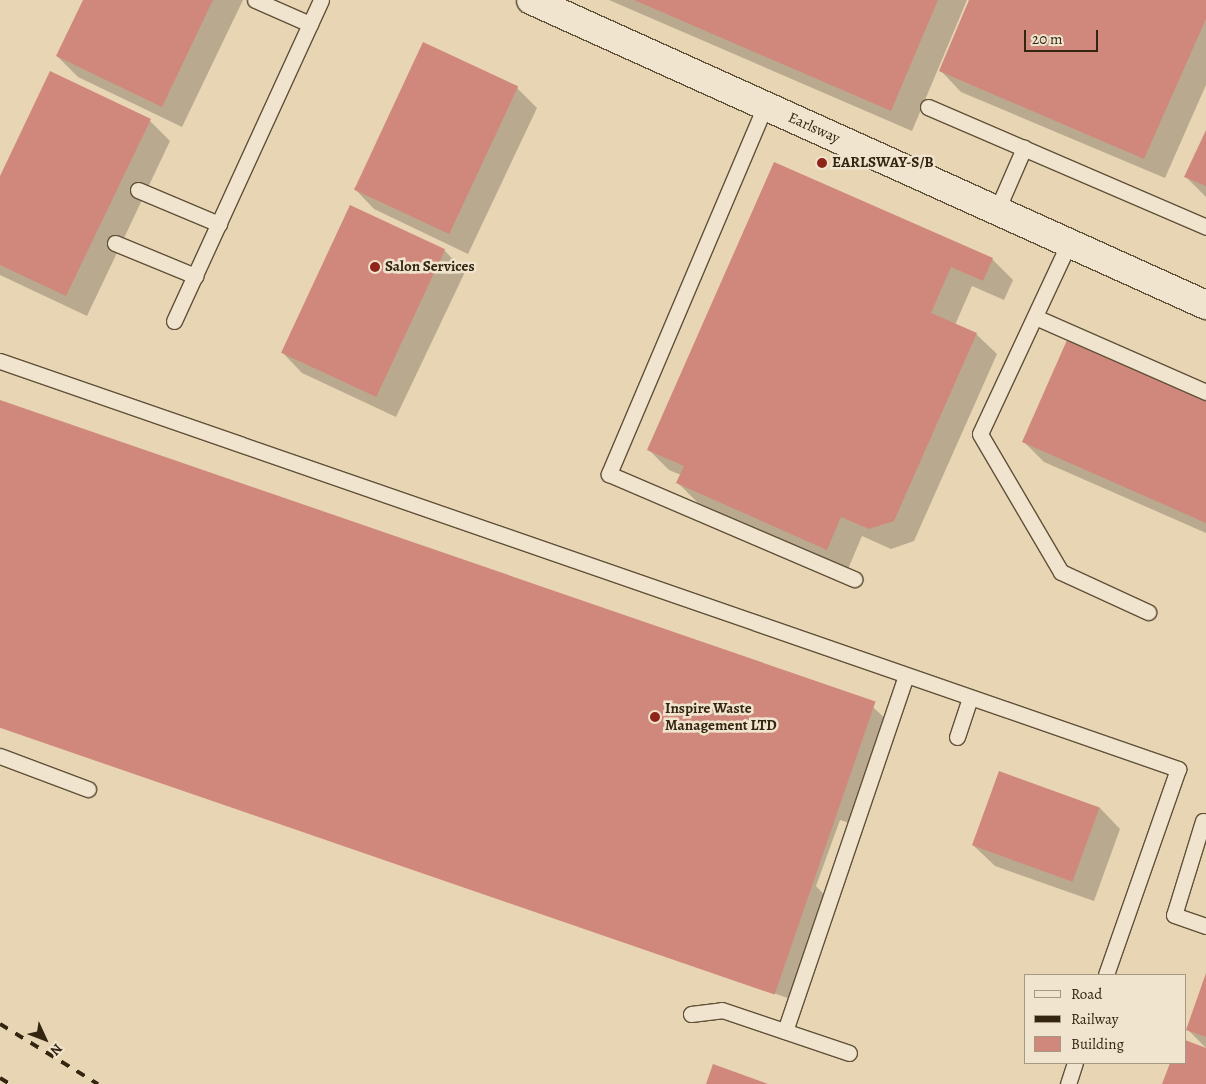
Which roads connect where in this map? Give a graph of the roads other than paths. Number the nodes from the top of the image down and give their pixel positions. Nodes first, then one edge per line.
1 (255, 0) edge
2 (321, 0) edge
3 (531, 0) edge
4 (310, 24) junction
5 (765, 106) junction
6 (928, 107) dead end
7 (1024, 148) junction
8 (138, 190) dead end
9 (997, 210) junction
10 (218, 224) junction
11 (1206, 227) edge
12 (116, 242) dead end
13 (1068, 244) junction
14 (195, 276) junction
15 (1206, 305) edge
16 (1035, 317) junction
17 (174, 321) dead end
18 (0, 361) edge
19 (1206, 392) edge
20 (854, 579) dead end
21 (1148, 612) dead end
22 (906, 676) junction
23 (970, 698) junction
24 (957, 737) dead end
25 (0, 756) edge
26 (88, 788) dead end
27 (1203, 821) dead end
28 (1206, 926) edge
29 (1106, 974) edge
30 (691, 1014) dead end
31 (785, 1032) junction
32 (849, 1053) dead end
33 (1076, 1064) edge
34 (1068, 1084) edge

1 - 4 lane
2 - 4 lane
3 - 5 street, Earlsway
4 - 10 lane
5 - 9 street, Earlsway
5 - 20 lane
6 - 7 lane
7 - 9 lane
7 - 11 lane
8 - 10 lane
9 - 13 street, Earlsway
10 - 14 lane
12 - 14 lane
13 - 15 street, Earlsway
13 - 16 lane
14 - 17 lane
16 - 19 lane
16 - 21 lane
18 - 22 lane
22 - 23 lane
22 - 31 lane
23 - 24 lane
23 - 29 lane
25 - 26 lane
27 - 28 lane
30 - 31 lane
31 - 32 lane
33 - 34 lane

